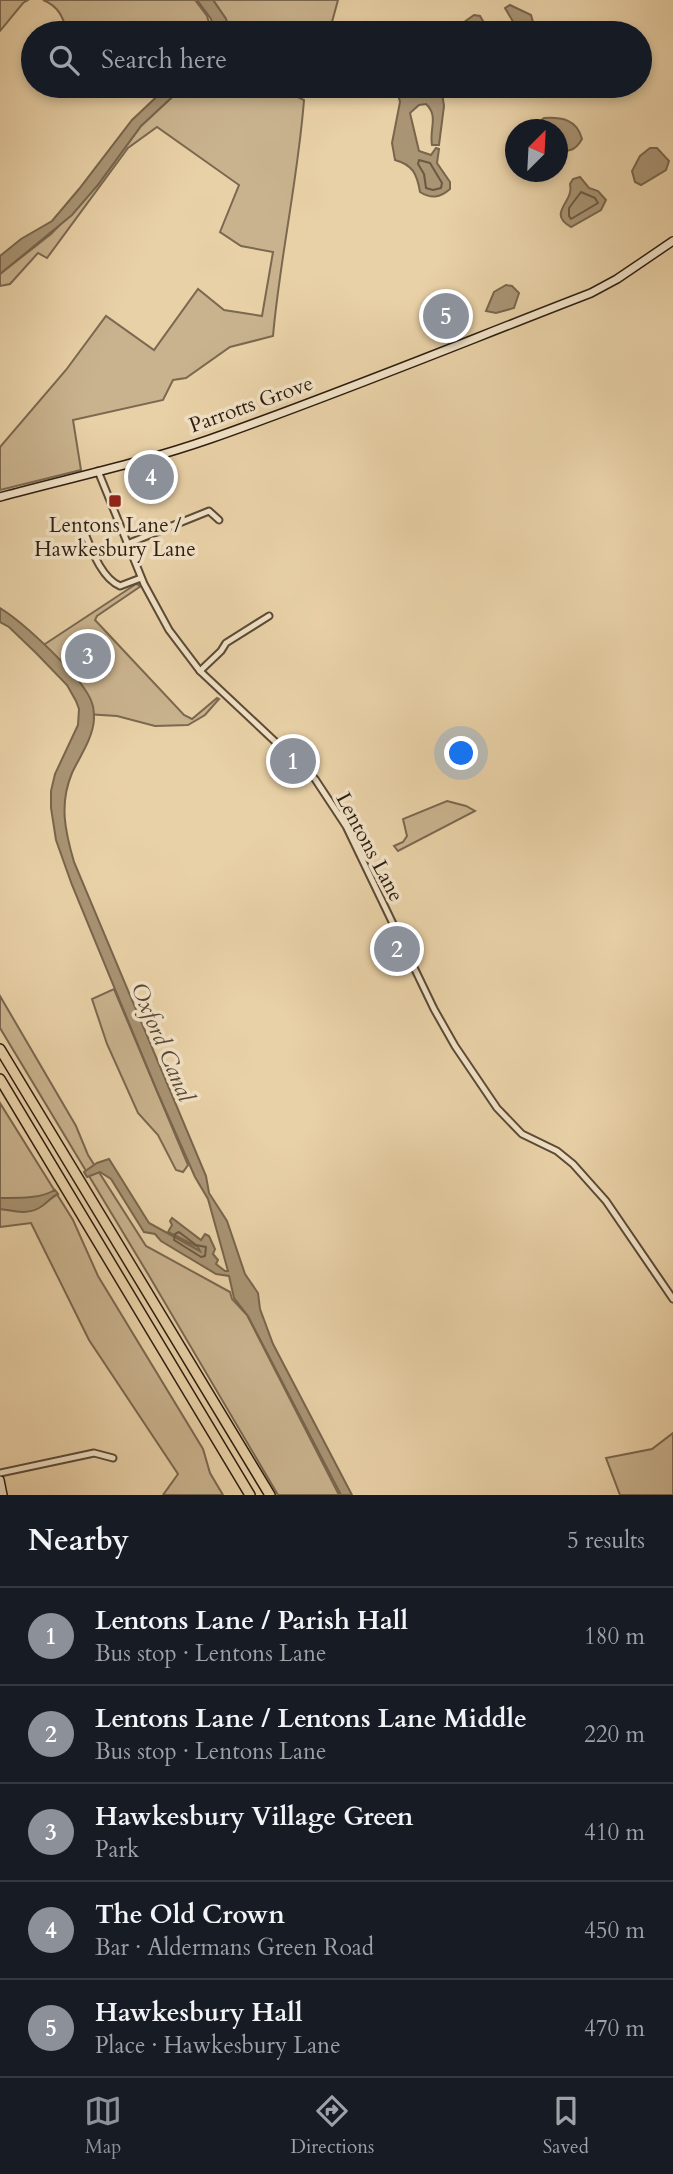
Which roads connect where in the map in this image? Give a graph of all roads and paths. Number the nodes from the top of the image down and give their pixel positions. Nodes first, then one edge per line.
1 (673, 241) edge
2 (98, 471) junction
3 (0, 496) edge
4 (219, 520) dead end
5 (83, 529) dead end
6 (127, 544) junction
7 (141, 578) junction
8 (268, 619) dead end
9 (200, 671) junction
10 (0, 1049) edge
11 (0, 1079) edge
12 (673, 1299) edge
13 (113, 1458) dead end
14 (0, 1473) edge
15 (0, 1480) edge
16 (3, 1495) edge
17 (250, 1495) edge
18 (270, 1495) edge

1 - 2 main road, Parrotts Grove
2 - 3 main road, Parrotts Grove
2 - 6 street, Lentons Lane
4 - 6 street
5 - 7 street
6 - 7 street, Lentons Lane
7 - 9 street, Lentons Lane
8 - 9 street
9 - 12 street, Lentons Lane
10 - 18 highway
11 - 17 highway
13 - 14 street
15 - 16 main road

